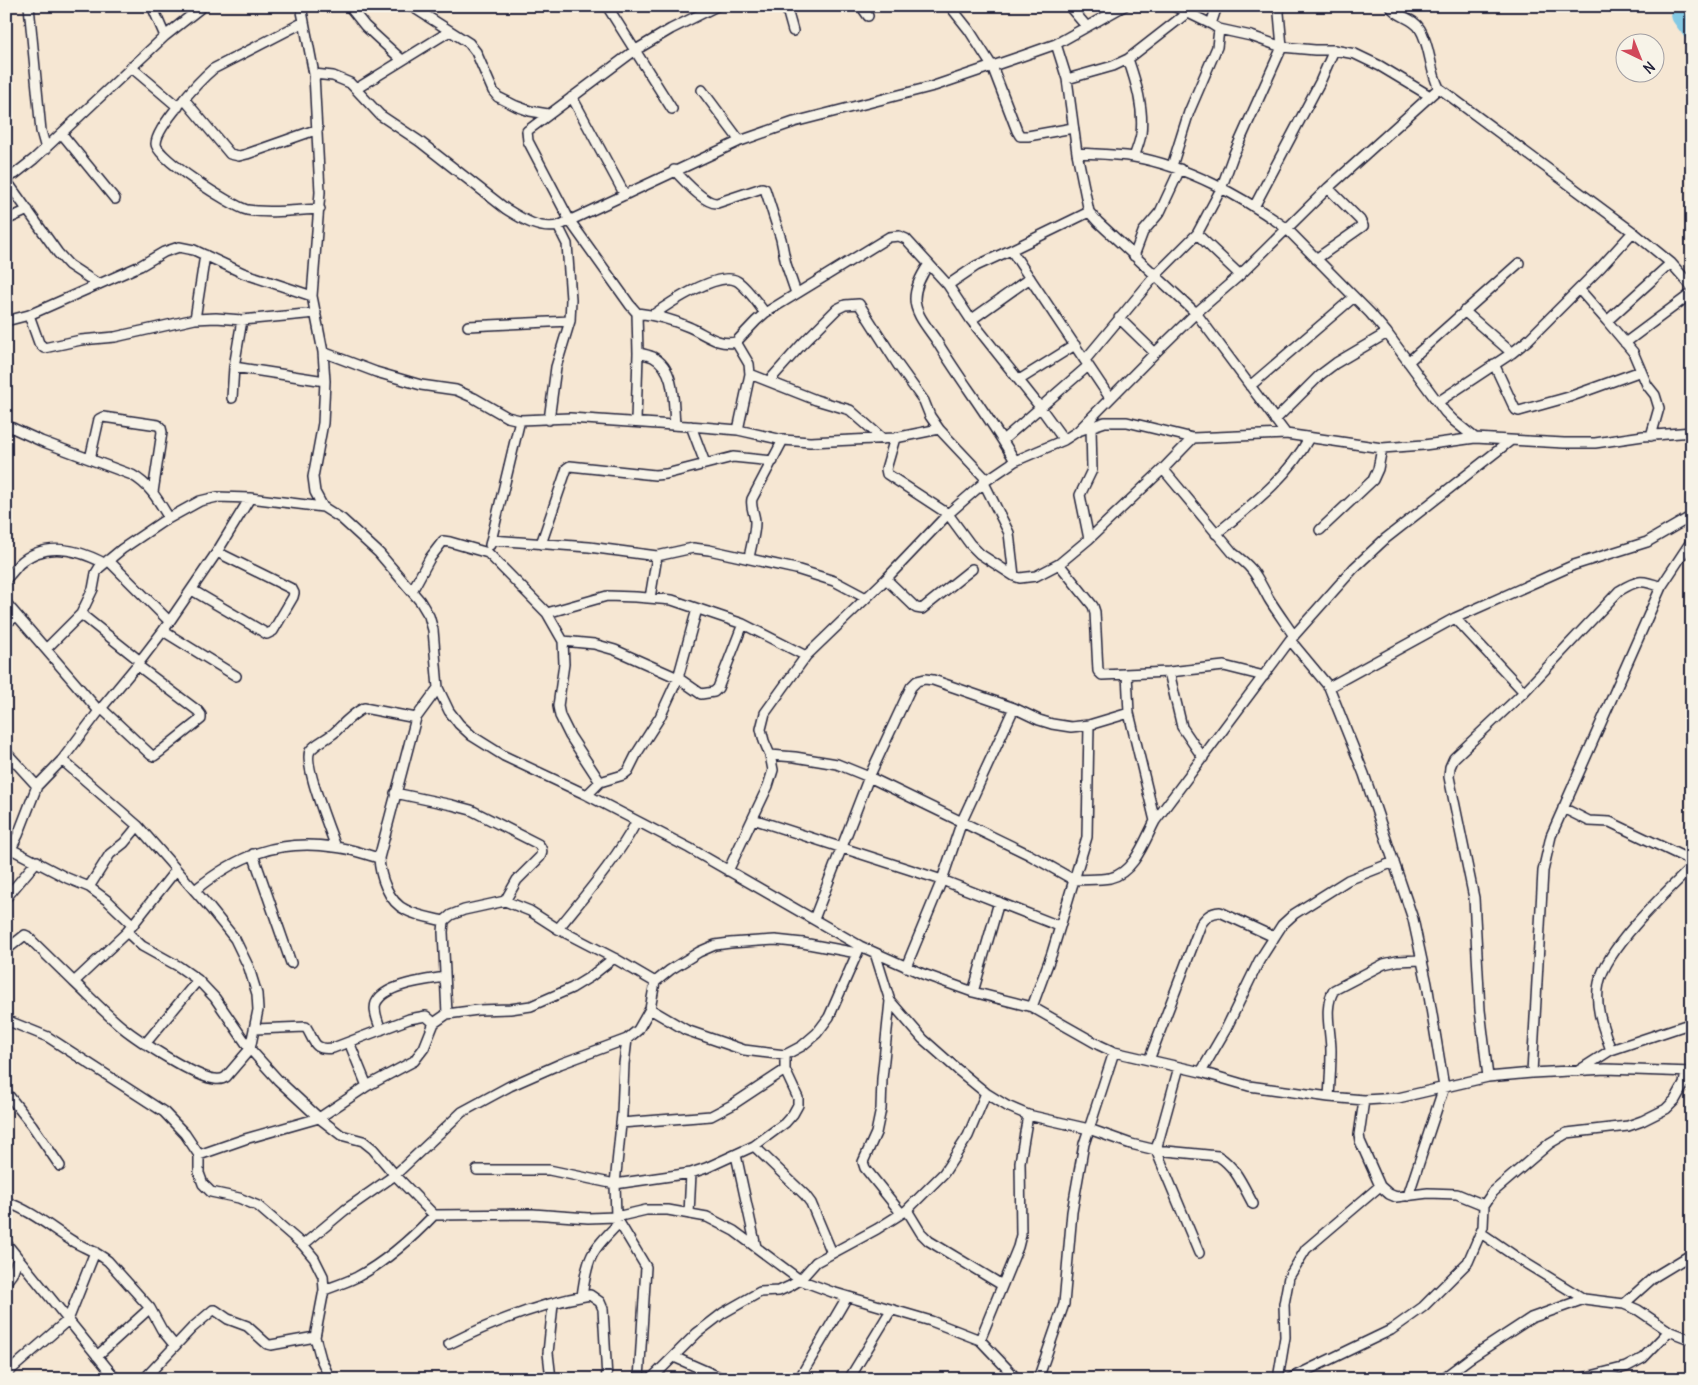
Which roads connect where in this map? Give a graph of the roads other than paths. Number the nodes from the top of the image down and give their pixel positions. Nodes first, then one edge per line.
1 (29, 6) edge
2 (152, 6) edge
3 (203, 6) edge
4 (301, 6) edge
5 (349, 6) edge
6 (411, 6) edge
7 (608, 6) edge
8 (696, 6) edge
9 (717, 6) edge
10 (786, 6) edge
11 (861, 6) edge
12 (950, 6) edge
13 (1069, 6) edge
14 (1124, 6) edge
15 (1174, 6) edge
16 (1217, 6) edge
17 (1280, 6) edge
18 (1390, 6) edge
19 (1187, 13) junction
20 (868, 16) dead end
21 (695, 17) junction
22 (304, 22) junction
23 (1087, 27) junction
24 (1215, 27) junction
25 (450, 31) junction
26 (793, 31) dead end
27 (1235, 34) junction
28 (165, 36) junction
29 (1056, 44) junction
30 (1217, 47) junction
31 (1282, 47) junction
32 (634, 50) junction
33 (1334, 50) junction
34 (1128, 59) junction
35 (402, 60) junction
36 (992, 66) junction
37 (131, 68) junction
38 (314, 74) junction
39 (1066, 79) junction
40 (1439, 88) junction
41 (356, 89) junction
42 (702, 90) dead end
43 (1430, 96) junction
44 (572, 97) junction
45 (181, 103) junction
46 (672, 109) dead end
47 (548, 114) junction
48 (1073, 128) junction
49 (318, 129) junction
50 (62, 134) junction
51 (740, 141) junction
52 (46, 149) junction
53 (1077, 153) junction
54 (1134, 157) junction
55 (1176, 168) junction
56 (674, 170) junction
57 (6, 180) edge
58 (1328, 188) junction
59 (1221, 189) junction
60 (625, 195) junction
61 (115, 199) dead end
62 (1254, 207) junction
63 (320, 209) junction
64 (28, 210) junction
65 (1089, 212) junction
66 (6, 220) edge
67 (570, 221) junction
68 (558, 226) junction
69 (1286, 228) junction
70 (1633, 232) junction
71 (1197, 234) junction
72 (1011, 250) junction
73 (205, 255) junction
74 (1134, 256) junction
75 (1316, 259) junction
76 (1519, 262) dead end
77 (1671, 263) junction
78 (929, 264) junction
79 (1155, 276) junction
80 (1240, 276) junction
81 (1030, 278) junction
82 (98, 284) junction
83 (948, 285) junction
84 (1692, 287) edge
85 (1579, 289) junction
86 (796, 293) junction
87 (1692, 293) edge
88 (312, 296) junction
89 (1354, 297) junction
90 (1464, 311) junction
91 (316, 313) junction
92 (637, 313) junction
93 (765, 313) junction
94 (1196, 313) junction
95 (30, 314) junction
96 (653, 315) junction
97 (1120, 318) junction
98 (195, 319) junction
99 (242, 320) junction
100 (971, 320) junction
101 (6, 321) edge
102 (1607, 321) junction
103 (570, 322) junction
104 (468, 326) dead end
105 (1387, 333) junction
106 (736, 342) junction
107 (1625, 343) junction
108 (1075, 345) junction
109 (323, 352) junction
110 (638, 353) junction
111 (1155, 353) junction
112 (1512, 353) junction
113 (1408, 362) junction
114 (1086, 363) junction
115 (1494, 364) junction
116 (234, 367) junction
117 (1641, 371) junction
118 (750, 374) junction
119 (1019, 380) junction
120 (325, 381) junction
121 (769, 381) junction
122 (1250, 386) junction
123 (232, 398) dead end
124 (1110, 398) junction
125 (1438, 402) junction
126 (1040, 407) junction
127 (520, 420) junction
128 (549, 420) junction
129 (1275, 420) junction
130 (636, 422) junction
131 (6, 424) edge
132 (675, 425) junction
133 (690, 426) junction
134 (1091, 427) junction
135 (939, 429) junction
136 (738, 430) junction
137 (1078, 431) junction
138 (1692, 432) edge
139 (1286, 434) junction
140 (1651, 436) junction
141 (895, 438) junction
142 (1193, 438) junction
143 (1309, 438) junction
144 (1475, 438) junction
145 (883, 439) junction
146 (783, 440) junction
147 (1003, 440) junction
148 (1064, 440) junction
149 (1510, 441) junction
150 (1382, 448) junction
151 (90, 459) junction
152 (773, 461) junction
153 (1015, 461) junction
154 (706, 463) junction
155 (1163, 469) junction
156 (985, 481) junction
157 (153, 492) junction
158 (250, 498) junction
159 (323, 507) junction
160 (948, 514) junction
161 (1692, 516) edge
162 (169, 518) junction
163 (1320, 530) dead end
164 (1216, 534) junction
165 (1089, 539) junction
166 (491, 540) junction
167 (1692, 540) edge
168 (541, 544) junction
169 (217, 552) junction
170 (488, 553) junction
171 (657, 556) junction
172 (749, 558) junction
173 (106, 561) junction
174 (1059, 564) junction
175 (972, 569) dead end
176 (1014, 576) junction
177 (6, 579) edge
178 (886, 579) junction
179 (1662, 587) junction
180 (192, 590) junction
181 (412, 591) junction
182 (650, 598) junction
183 (866, 598) junction
184 (6, 602) edge
185 (697, 608) junction
186 (547, 612) junction
187 (81, 614) junction
188 (17, 616) junction
189 (1455, 618) junction
190 (169, 621) junction
191 (6, 624) edge
192 (743, 624) junction
193 (163, 631) junction
194 (1292, 638) junction
195 (563, 641) junction
196 (46, 649) junction
197 (806, 656) junction
198 (138, 663) junction
199 (1169, 672) junction
200 (1127, 674) junction
201 (236, 676) dead end
202 (1264, 676) junction
203 (678, 678) junction
204 (1329, 687) junction
205 (438, 688) junction
206 (1524, 692) junction
207 (1014, 708) junction
208 (100, 709) junction
209 (1129, 713) junction
210 (416, 718) junction
211 (1089, 725) junction
212 (6, 752) edge
213 (770, 755) junction
214 (1203, 758) junction
215 (62, 760) junction
216 (869, 776) junction
217 (600, 782) junction
218 (37, 786) junction
219 (395, 793) junction
220 (587, 795) junction
221 (1563, 808) junction
222 (753, 819) junction
223 (636, 821) junction
224 (962, 821) junction
225 (1155, 821) junction
226 (138, 826) junction
227 (9, 847) edge
228 (336, 847) junction
229 (841, 848) junction
230 (253, 854) junction
231 (379, 858) junction
232 (36, 861) junction
233 (1692, 861) edge
234 (1394, 862) junction
235 (1692, 867) edge
236 (176, 870) junction
237 (728, 871) junction
238 (942, 880) junction
239 (1074, 880) junction
240 (89, 887) junction
241 (195, 890) junction
242 (6, 898) edge
243 (505, 901) junction
244 (999, 902) junction
245 (814, 919) junction
246 (444, 921) junction
247 (1059, 926) junction
248 (130, 928) junction
249 (558, 929) junction
250 (1274, 937) junction
251 (6, 950) edge
252 (858, 950) junction
253 (875, 953) junction
254 (614, 958) junction
255 (1421, 960) junction
256 (291, 963) dead end
257 (906, 967) junction
258 (444, 977) junction
259 (198, 980) junction
260 (74, 982) junction
261 (654, 982) junction
262 (973, 992) junction
263 (890, 1001) junction
264 (1032, 1007) junction
265 (650, 1009) junction
266 (447, 1014) junction
267 (6, 1020) edge
268 (434, 1023) junction
269 (1692, 1023) edge
270 (256, 1029) junction
271 (381, 1030) junction
272 (627, 1038) junction
273 (349, 1042) junction
274 (145, 1044) junction
275 (250, 1049) junction
276 (1611, 1050) junction
277 (1114, 1052) junction
278 (785, 1054) junction
279 (1149, 1060) junction
280 (1179, 1067) junction
281 (785, 1070) junction
282 (1577, 1071) junction
283 (1201, 1072) junction
284 (1689, 1072) edge
285 (1532, 1073) junction
286 (1488, 1078) junction
287 (367, 1086) junction
288 (1444, 1088) junction
289 (6, 1092) edge
290 (986, 1092) junction
291 (1329, 1097) junction
292 (1364, 1100) junction
293 (1028, 1115) junction
294 (319, 1118) junction
295 (621, 1124) junction
296 (1089, 1129) junction
297 (754, 1146) junction
298 (1156, 1150) junction
299 (199, 1155) junction
300 (736, 1155) junction
301 (60, 1166) dead end
302 (477, 1170) dead end
303 (691, 1173) junction
304 (395, 1175) junction
305 (615, 1184) junction
306 (1380, 1186) junction
307 (1408, 1196) junction
308 (6, 1202) edge
309 (1253, 1204) dead end
310 (1484, 1205) junction
311 (904, 1211) junction
312 (689, 1214) junction
313 (434, 1215) junction
314 (617, 1220) junction
315 (1481, 1233) junction
316 (6, 1243) edge
317 (303, 1245) junction
318 (756, 1247) junction
319 (95, 1252) junction
320 (832, 1253) junction
321 (1198, 1253) dead end
322 (1692, 1254) edge
323 (18, 1258) junction
324 (27, 1270) junction
325 (12, 1274) junction
326 (800, 1280) junction
327 (6, 1282) edge
328 (1002, 1285) junction
329 (324, 1290) junction
330 (582, 1296) junction
331 (847, 1297) junction
332 (1584, 1298) junction
333 (553, 1304) junction
334 (1624, 1304) junction
335 (150, 1308) junction
336 (891, 1310) junction
337 (68, 1320) junction
338 (1670, 1331) junction
339 (314, 1337) junction
340 (980, 1340) junction
341 (1692, 1340) edge
342 (449, 1344) dead end
343 (175, 1346) junction
344 (97, 1356) junction
345 (674, 1357) junction
346 (6, 1374) edge
347 (113, 1375) edge
348 (1294, 1378) edge
349 (102, 1379) edge
350 (144, 1379) edge
351 (330, 1379) edge
352 (551, 1379) edge
353 (607, 1379) edge
354 (639, 1379) edge
355 (651, 1379) edge
356 (724, 1379) edge
357 (800, 1379) edge
358 (849, 1379) edge
359 (1017, 1379) edge
360 (1038, 1379) edge
361 (1278, 1379) edge
362 (1442, 1379) edge
363 (1579, 1379) edge

1 - 52 street
2 - 28 street
3 - 28 street
4 - 22 street
5 - 35 street
6 - 25 street
7 - 32 street
8 - 21 street
9 - 21 street
10 - 26 street
11 - 20 street
12 - 36 street
13 - 23 street
14 - 23 street
15 - 19 street
16 - 24 street
17 - 31 street
18 - 40 street
19 - 24 street
19 - 34 street
21 - 32 street
22 - 38 street
22 - 45 street
23 - 29 street
24 - 27 street
24 - 30 street
25 - 35 street
25 - 47 street
27 - 30 street
27 - 31 street
28 - 37 street
29 - 36 street
29 - 39 street
30 - 55 street
31 - 33 street
31 - 59 street
32 - 44 street
32 - 46 street
33 - 43 street
33 - 62 street
34 - 39 street
34 - 54 street
35 - 41 street
36 - 48 street
36 - 51 street
37 - 45 street
37 - 50 street
38 - 41 street
38 - 49 street
39 - 48 street
40 - 43 street
40 - 70 street
41 - 68 street
42 - 51 street
43 - 58 street
44 - 47 street
44 - 60 street
45 - 49 street
45 - 63 street
47 - 67 street
48 - 53 street
49 - 63 street
50 - 52 street
50 - 61 street
51 - 56 street
52 - 57 street
53 - 54 street
53 - 65 street
54 - 55 street
55 - 59 street
55 - 74 street
56 - 60 street
56 - 86 street
57 - 64 street
58 - 69 street
58 - 75 street
59 - 62 street
59 - 71 street
60 - 67 street
62 - 69 street
63 - 88 street
64 - 66 street
64 - 82 street
65 - 72 street
65 - 74 street
67 - 68 street
67 - 92 street
68 - 103 street
69 - 75 street
69 - 80 street
70 - 77 street
70 - 85 street
71 - 79 street
71 - 80 street
72 - 81 street
72 - 83 street
73 - 82 street
73 - 88 street
73 - 98 street
74 - 79 street
75 - 89 street
76 - 90 street
77 - 84 street
77 - 102 street
78 - 83 street
78 - 86 street
78 - 147 street
79 - 94 street
79 - 97 street
80 - 94 street
81 - 100 street
81 - 108 street
82 - 95 street
83 - 100 street
85 - 102 street
85 - 112 street
86 - 93 street
87 - 107 street
88 - 91 street
89 - 105 street
89 - 122 street
90 - 112 street
90 - 113 street
91 - 99 street
91 - 109 street
92 - 96 street
92 - 110 street
93 - 96 street
93 - 106 street
94 - 111 street
94 - 122 street
95 - 98 street
95 - 101 street
96 - 106 street
97 - 111 street
97 - 114 street
98 - 99 street
99 - 116 street
100 - 119 street
102 - 107 street
103 - 104 street
103 - 128 street
105 - 113 street
105 - 129 street
106 - 118 street
107 - 117 street
108 - 114 street
108 - 119 street
109 - 120 street
109 - 127 street
110 - 130 street
110 - 132 street
111 - 124 street
112 - 115 street
113 - 125 street
114 - 124 street
114 - 126 street
115 - 117 street
115 - 125 street
116 - 120 street
116 - 123 street
117 - 140 street
118 - 121 street
118 - 136 street
119 - 126 street
120 - 159 street
121 - 135 street
121 - 145 street
122 - 129 street
124 - 137 street
125 - 144 street
126 - 147 street
126 - 148 street
127 - 128 street
127 - 166 street
128 - 130 street
129 - 139 street
130 - 132 street
131 - 151 street
132 - 133 street
133 - 136 street
133 - 154 street
134 - 137 street
134 - 142 street
134 - 165 street
135 - 141 street
135 - 156 street
136 - 146 street
137 - 148 street
138 - 140 street
139 - 142 street
139 - 143 street
140 - 149 street
141 - 145 street
141 - 160 street
142 - 155 street
143 - 150 street
143 - 164 street
144 - 149 street
144 - 150 street
145 - 146 street
146 - 152 street
147 - 153 street
148 - 153 street
149 - 194 street
150 - 163 street
151 - 157 street
151 - 157 street
152 - 154 street
152 - 172 street
153 - 156 street
154 - 168 street
155 - 164 street
155 - 165 street
156 - 160 street
156 - 176 street
157 - 162 street
158 - 159 street
158 - 162 street
158 - 169 street
159 - 181 street
160 - 176 street
160 - 178 street
161 - 189 street
162 - 173 street
164 - 194 street
165 - 174 street
166 - 168 street
166 - 170 street
167 - 179 street
168 - 171 street
169 - 180 street
169 - 180 street
170 - 181 street
170 - 186 street
171 - 172 street
171 - 182 street
172 - 183 street
173 - 177 street
173 - 187 street
173 - 190 street
174 - 176 street
174 - 200 street
175 - 178 street
178 - 183 street
179 - 206 street
179 - 221 street
180 - 190 street
181 - 205 street
182 - 185 street
182 - 186 street
183 - 197 street
184 - 188 street
185 - 192 street
185 - 203 street
186 - 195 street
187 - 196 street
187 - 198 street
188 - 191 street
188 - 196 street
189 - 204 street
189 - 206 street
190 - 193 street
192 - 197 street
192 - 203 street
193 - 198 street
193 - 201 street
194 - 202 street
194 - 204 street
195 - 203 street
195 - 217 street
196 - 208 street
197 - 213 street
198 - 208 street
198 - 208 street
199 - 200 street
199 - 202 street
199 - 214 street
200 - 209 street
202 - 214 street
203 - 217 street
204 - 234 street
205 - 210 street
205 - 220 street
206 - 286 street
207 - 211 street
207 - 216 street
207 - 224 street
208 - 215 street
209 - 211 street
209 - 225 street
210 - 219 street
210 - 228 street
211 - 239 street
212 - 218 street
213 - 216 street
213 - 222 street
214 - 225 street
215 - 218 street
215 - 226 street
216 - 224 street
216 - 229 street
217 - 220 street
218 - 227 street
219 - 231 street
219 - 243 street
220 - 223 street
221 - 233 street
221 - 285 street
222 - 229 street
222 - 237 street
223 - 237 street
223 - 249 street
224 - 238 street
224 - 239 street
225 - 239 street
226 - 236 street
226 - 240 street
227 - 232 street
228 - 230 street
228 - 231 street
229 - 238 street
229 - 245 street
230 - 241 street
230 - 256 street
231 - 246 street
232 - 240 street
232 - 242 street
234 - 250 street
234 - 255 street
235 - 276 street
236 - 241 street
236 - 248 street
237 - 245 street
238 - 244 street
238 - 257 street
239 - 247 street
240 - 248 street
241 - 270 street
243 - 246 street
243 - 249 street
244 - 247 street
244 - 262 street
245 - 252 street
246 - 258 street
247 - 264 street
248 - 259 street
248 - 260 street
249 - 254 street
250 - 279 street
250 - 283 street
251 - 260 street
252 - 253 street
252 - 261 street
252 - 278 street
253 - 257 street
253 - 263 street
254 - 261 street
254 - 266 street
255 - 288 street
255 - 291 street
257 - 262 street
258 - 266 street
258 - 271 street
259 - 274 street
259 - 275 street
260 - 274 street
261 - 265 street
262 - 264 street
263 - 290 street
263 - 311 street
264 - 277 street
265 - 272 street
265 - 278 street
266 - 268 street
267 - 299 street
268 - 271 street
268 - 287 street
269 - 276 street
270 - 273 street
270 - 275 street
271 - 273 street
272 - 295 street
272 - 304 street
273 - 287 street
274 - 275 street
275 - 294 street
276 - 282 street
277 - 279 street
277 - 296 street
278 - 281 street
279 - 280 street
280 - 283 street
280 - 298 street
281 - 295 street
281 - 297 street
282 - 284 street
282 - 285 street
283 - 291 street
284 - 310 street
285 - 286 street
286 - 288 street
287 - 294 street
288 - 292 street
288 - 307 street
289 - 301 street
290 - 293 street
290 - 311 street
291 - 292 street
292 - 306 street
293 - 296 street
293 - 328 street
294 - 299 street
294 - 304 street
295 - 305 street
296 - 298 street
296 - 360 street
297 - 300 street
297 - 320 street
298 - 309 street
298 - 321 street
299 - 317 street
300 - 303 street
300 - 318 street
302 - 305 street
303 - 305 street
303 - 312 street
304 - 313 street
304 - 317 street
305 - 314 street
306 - 307 street
306 - 361 street
307 - 310 street
308 - 319 street
310 - 315 street
311 - 320 street
311 - 328 street
312 - 314 street
312 - 318 street
313 - 314 street
313 - 329 street
314 - 330 street
314 - 354 street
315 - 332 street
315 - 348 street
316 - 323 street
317 - 329 street
318 - 326 street
319 - 335 street
319 - 337 street
320 - 326 street
322 - 334 street
323 - 324 street
323 - 325 street
324 - 325 street
324 - 337 street
325 - 327 street
326 - 331 street
326 - 345 street
328 - 340 street
329 - 339 street
330 - 333 street
330 - 353 street
331 - 336 street
331 - 357 street
332 - 334 street
332 - 362 street
333 - 342 street
333 - 352 street
334 - 338 street
335 - 343 street
335 - 344 street
336 - 340 street
336 - 358 street
337 - 344 street
337 - 346 street
338 - 341 street
338 - 363 street
339 - 343 street
339 - 351 street
340 - 359 street
343 - 350 street
344 - 347 street
345 - 355 street
345 - 356 street
347 - 349 street

